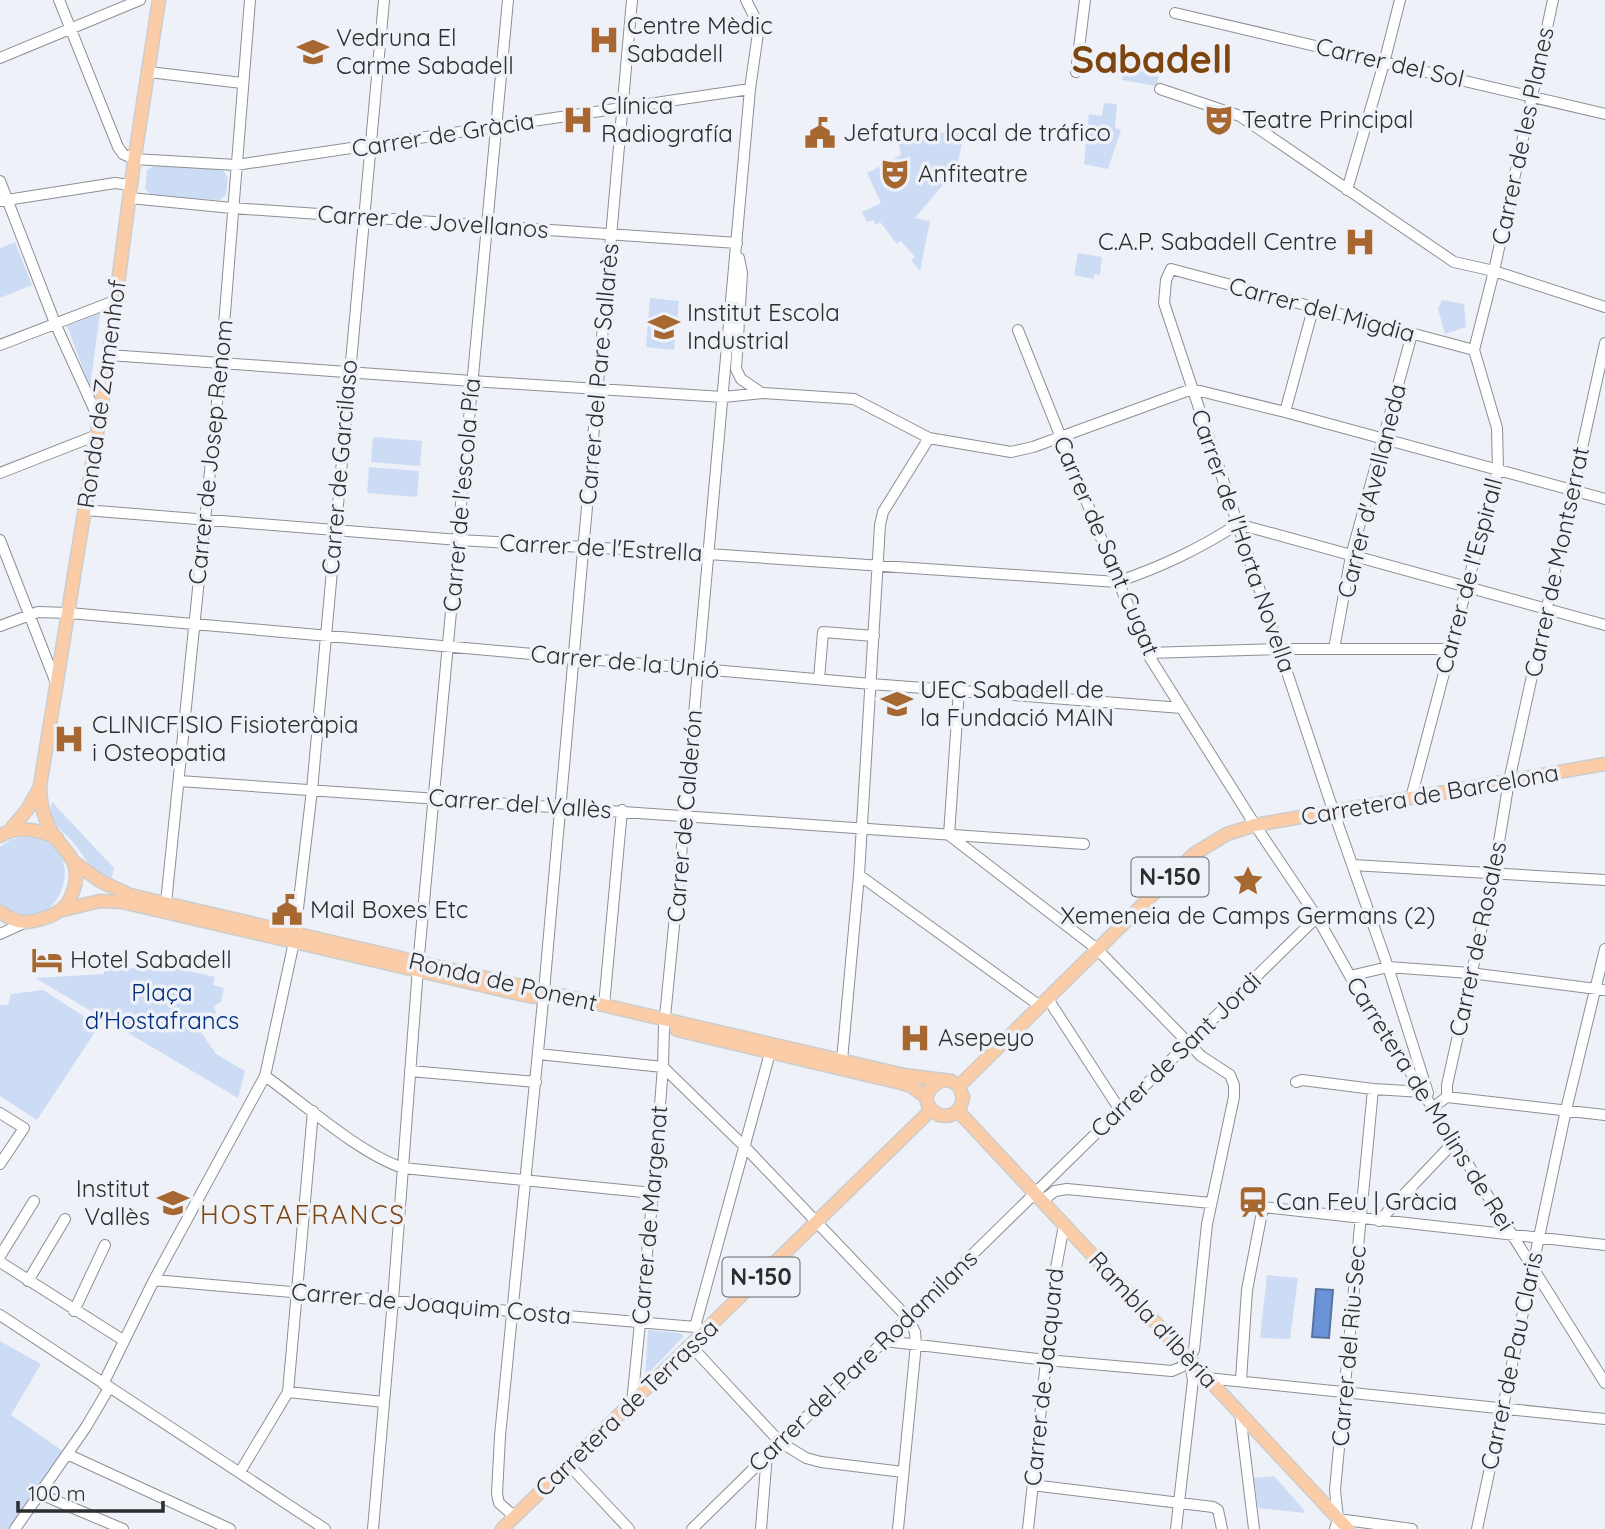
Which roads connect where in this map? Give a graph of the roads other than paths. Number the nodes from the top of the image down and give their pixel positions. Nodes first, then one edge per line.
1 (59, 0) edge
2 (140, 0) edge
3 (159, 0) edge
4 (250, 0) edge
5 (384, 0) edge
6 (508, 0) edge
7 (632, 0) edge
8 (746, 0) edge
9 (1085, 0) edge
10 (1400, 0) edge
11 (1553, 0) edge
12 (1175, 13) dead end
13 (70, 30) junction
14 (0, 58) edge
15 (1384, 63) junction
16 (149, 72) junction
17 (1076, 72) dead end
18 (242, 83) junction
19 (750, 89) junction
20 (1160, 89) dead end
21 (1532, 96) junction
22 (622, 108) junction
23 (1605, 114) edge
24 (496, 127) junction
25 (370, 146) junction
26 (134, 159) junction
27 (236, 166) junction
28 (0, 181) edge
29 (131, 185) junction
30 (1347, 190) junction
31 (130, 198) junction
32 (4, 200) edge
33 (232, 208) junction
34 (363, 217) junction
35 (486, 226) junction
36 (612, 234) junction
37 (737, 243) junction
38 (1171, 269) joint
39 (1494, 271) junction
40 (117, 300) junction
41 (1605, 307) edge
42 (1313, 309) junction
43 (55, 323) junction
44 (1018, 330) dead end
45 (1412, 334) junction
46 (1605, 343) edge
47 (0, 345) edge
48 (1474, 350) junction
49 (109, 355) junction
50 (221, 363) junction
51 (736, 369) junction
52 (348, 371) junction
53 (472, 381) junction
54 (598, 389) junction
55 (1192, 389) junction
56 (763, 393) junction
57 (723, 397) junction
58 (1284, 412) junction
59 (100, 421) junction
60 (97, 435) junction
61 (1060, 437) junction
62 (929, 438) junction
63 (1384, 439) junction
64 (1498, 469) junction
65 (0, 473) edge
66 (1573, 490) junction
67 (1605, 499) edge
68 (85, 510) junction
69 (203, 520) junction
70 (1237, 524) junction
71 (335, 529) junction
72 (0, 540) edge
73 (458, 540) junction
74 (583, 547) junction
75 (708, 554) junction
76 (1351, 556) junction
77 (878, 565) junction
78 (1117, 582) junction
79 (1467, 587) junction
80 (1548, 609) junction
81 (69, 613) junction
82 (29, 615) junction
83 (194, 625) junction
84 (1605, 625) edge
85 (0, 626) edge
86 (874, 636) junction
87 (325, 637) junction
88 (448, 648) junction
89 (1280, 649) junction
90 (1334, 649) junction
91 (1451, 649) junction
92 (1147, 653) junction
93 (574, 658) junction
94 (698, 668) junction
95 (819, 679) junction
96 (871, 684) junction
97 (57, 685) junction
98 (959, 690) junction
99 (1182, 708) junction
100 (1605, 764) edge
101 (179, 781) junction
102 (1509, 781) junction
103 (40, 786) junction
104 (312, 790) junction
105 (434, 798) junction
106 (1411, 799) junction
107 (560, 806) junction
108 (622, 810) junction
109 (1334, 813) junction
110 (685, 815) junction
111 (1255, 825) junction
112 (860, 828) junction
113 (3, 833) edge
114 (949, 835) junction
115 (57, 838) junction
116 (1084, 844) dead end
117 (74, 862) junction
118 (1353, 865) junction
119 (1494, 872) junction
120 (859, 875) junction
121 (1605, 880) edge
122 (166, 904) junction
123 (62, 910) junction
124 (0, 912) edge
125 (1317, 917) junction
126 (24, 923) junction
127 (0, 934) edge
128 (295, 938) junction
129 (1605, 948) edge
130 (1097, 949) junction
131 (418, 967) junction
132 (1388, 967) junction
133 (1470, 973) junction
134 (1350, 976) junction
135 (1600, 989) edge
136 (544, 996) junction
137 (1044, 1002) junction
138 (604, 1005) junction
139 (664, 1023) junction
140 (1189, 1042) junction
141 (771, 1052) junction
142 (538, 1054) junction
143 (842, 1060) junction
144 (663, 1067) junction
145 (410, 1071) junction
146 (265, 1076) junction
147 (536, 1082) junction
148 (939, 1082) junction
149 (1296, 1082) dead end
150 (959, 1086) junction
151 (1373, 1089) junction
152 (1423, 1092) junction
153 (926, 1097) junction
154 (1447, 1097) junction
155 (1433, 1108) junction
156 (931, 1110) junction
157 (1120, 1110) junction
158 (1566, 1110) junction
159 (313, 1111) junction
160 (958, 1111) junction
161 (0, 1113) edge
162 (1605, 1115) edge
163 (1453, 1143) junction
164 (744, 1146) junction
165 (0, 1164) edge
166 (403, 1168) junction
167 (527, 1182) junction
168 (653, 1193) junction
169 (1038, 1198) junction
170 (34, 1201) dead end
171 (1211, 1203) junction
172 (65, 1219) dead end
173 (1361, 1219) junction
174 (1379, 1221) junction
175 (816, 1223) junction
176 (1064, 1225) junction
177 (1509, 1233) junction
178 (1539, 1238) junction
179 (106, 1245) dead end
180 (1605, 1245) edge
181 (0, 1256) edge
182 (0, 1262) edge
183 (1532, 1269) junction
184 (154, 1280) junction
185 (28, 1281) junction
186 (296, 1292) junction
187 (393, 1300) junction
188 (74, 1311) junction
189 (513, 1312) junction
190 (0, 1315) edge
191 (908, 1318) junction
192 (639, 1322) junction
193 (701, 1329) junction
194 (123, 1340) junction
195 (885, 1341) junction
196 (916, 1344) junction
197 (691, 1346) junction
198 (1189, 1358) junction
199 (1046, 1360) junction
200 (1208, 1378) junction
201 (1241, 1380) junction
202 (1605, 1383) edge
203 (106, 1386) junction
204 (1345, 1393) junction
205 (287, 1395) junction
206 (384, 1402) junction
207 (632, 1403) junction
208 (1502, 1408) junction
209 (1240, 1413) junction
210 (1605, 1419) edge
211 (780, 1442) junction
212 (67, 1454) junction
213 (767, 1454) junction
214 (569, 1465) junction
215 (240, 1472) junction
216 (903, 1472) junction
217 (1032, 1485) junction
218 (40, 1494) junction
219 (1179, 1502) junction
220 (514, 1516) junction
221 (1337, 1524) edge
222 (228, 1528) edge
223 (15, 1529) edge
224 (123, 1529) edge
225 (325, 1529) edge
226 (373, 1529) edge
227 (502, 1529) edge
228 (629, 1529) edge
229 (692, 1529) edge
230 (761, 1529) edge
231 (898, 1529) edge
232 (1028, 1529) edge
233 (1176, 1529) edge
234 (1222, 1529) edge
235 (1254, 1529) edge
236 (1348, 1529) edge
237 (1412, 1529) edge
238 (1477, 1529) edge

1 - 13 street
2 - 13 street
3 - 16 main road, Ronda de Zamenhof
4 - 18 street, Carrer de Josep Renom
5 - 25 street, Carrer de Garcilaso
6 - 24 street, Carrer de l'escola Pía
7 - 22 street, Carrer del Pare Sallarès
8 - 19 street, Carrer de Calderón
9 - 17 street
10 - 15 street
11 - 21 street, Carrer de les Planes
12 - 15 street, Carrer del Sol
13 - 14 street
13 - 26 street
15 - 21 street, Carrer del Sol
15 - 30 street
16 - 18 street
16 - 26 main road, Ronda de Zamenhof
18 - 27 street, Carrer de Josep Renom
19 - 22 street, Carrer de Gràcia
19 - 37 street, Carrer de Calderón
20 - 30 street
21 - 23 street, Carrer del Sol
21 - 39 street, Carrer de les Planes
22 - 24 street, Carrer de Gràcia
22 - 36 street, Carrer del Pare Sallarès
24 - 25 street, Carrer de Gràcia
24 - 35 street, Carrer de l'escola Pía
25 - 27 street, Carrer de Gràcia
25 - 34 street, Carrer de Garcilaso
26 - 27 street, Carrer de Gràcia
26 - 29 main road, Ronda de Zamenhof
27 - 33 street, Carrer de Josep Renom
28 - 32 street
29 - 31 main road, Ronda de Zamenhof
29 - 32 street
30 - 39 street
31 - 33 street, Carrer de Jovellanos
31 - 40 main road, Ronda de Zamenhof
32 - 43 street
33 - 34 street, Carrer de Jovellanos
33 - 50 street, Carrer de Josep Renom
34 - 35 street, Carrer de Jovellanos
34 - 52 street, Carrer de Garcilaso
35 - 36 street, Carrer de Jovellanos
35 - 53 street, Carrer de l'escola Pía
36 - 37 street, Carrer de Jovellanos
36 - 54 street, Carrer del Pare Sallarès
37 - 51 street, Carrer de Calderón
37 - 57 street, Carrer de Calderón
38 - 42 street, Carrer del Migdia
38 - 55 street, Carrer de l'Horta Novella
39 - 41 street
39 - 48 street
40 - 43 street
40 - 49 main road, Ronda de Zamenhof
42 - 45 street, Carrer del Migdia
42 - 58 street
43 - 47 street
43 - 59 street
44 - 61 street, Carrer de Sant Cugat
45 - 48 street, Carrer del Migdia
45 - 63 street, Carrer d'Avellaneda
46 - 66 street, Carrer de Montserrat
48 - 64 street, Carrer de l'Espirall
49 - 50 street
49 - 59 main road, Ronda de Zamenhof
50 - 52 street
50 - 69 street, Carrer de Josep Renom
51 - 56 street
51 - 57 street, Carrer de Calderón
52 - 53 street
52 - 71 street, Carrer de Garcilaso
53 - 54 street
53 - 73 street, Carrer de l'escola Pía
54 - 57 street
54 - 74 street, Carrer del Pare Sallarès
55 - 58 street
55 - 61 street
55 - 70 street, Carrer de l'Horta Novella
56 - 57 street
56 - 62 street
57 - 75 street, Carrer de Calderón
58 - 63 street
59 - 60 main road, Ronda de Zamenhof
60 - 65 street
60 - 68 main road, Ronda de Zamenhof
61 - 62 street
61 - 78 street, Carrer de Sant Cugat
62 - 77 street
63 - 64 street
63 - 76 street, Carrer d'Avellaneda
64 - 66 street
64 - 79 street, Carrer de l'Espirall
66 - 67 street
66 - 80 street, Carrer de Montserrat
68 - 69 street, Carrer de l'Estrella
68 - 81 main road, Ronda de Zamenhof
69 - 71 street, Carrer de l'Estrella
69 - 83 street, Carrer de Josep Renom
70 - 76 street
70 - 78 street
70 - 89 street, Carrer de l'Horta Novella
71 - 73 street, Carrer de l'Estrella
71 - 87 street, Carrer de Garcilaso
72 - 82 street
73 - 74 street, Carrer de l'Estrella
73 - 88 street, Carrer de l'escola Pía
74 - 75 street, Carrer de l'Estrella
74 - 93 street, Carrer del Pare Sallarès
75 - 77 street, Carrer de l'Estrella
75 - 94 street, Carrer de Calderón
76 - 79 street
76 - 90 street, Carrer d'Avellaneda
77 - 78 street, Carrer de l'Estrella
77 - 86 street
78 - 92 street, Carrer de Sant Cugat
79 - 80 street
79 - 91 street, Carrer de l'Espirall
80 - 84 street
80 - 102 street, Carrer de Montserrat
81 - 82 street, Carrer de la Unió
81 - 83 street, Carrer de la Unió
81 - 97 main road, Ronda de Zamenhof
82 - 85 street, Carrer de la Unió
82 - 97 street
83 - 87 street, Carrer de la Unió
83 - 101 street, Carrer de Josep Renom
86 - 95 street
86 - 96 street
87 - 88 street, Carrer de la Unió
87 - 104 street, Carrer de Garcilaso
88 - 93 street, Carrer de la Unió
88 - 105 street, Carrer de l'escola Pía
89 - 90 street
89 - 92 street
89 - 109 street, Carrer de l'Horta Novella
90 - 91 street
91 - 106 street, Carrer de l'Espirall
92 - 99 street, Carrer de Sant Cugat
93 - 94 street, Carrer de la Unió
93 - 107 street, Carrer del Pare Sallarès
94 - 95 street, Carrer de la Unió
94 - 110 street, Carrer de Calderón
95 - 96 street, Carrer de la Unió
96 - 98 street, Carrer de la Unió
96 - 112 street
97 - 103 main road, Ronda de Zamenhof
98 - 99 street, Carrer de la Unió
98 - 114 street
99 - 111 street, Carrer de Sant Cugat
100 - 102 main road, Carretera de Barcelona / N-150
101 - 104 street, Carrer del Vallès
101 - 122 street, Carrer de Josep Renom
102 - 106 main road, Carretera de Barcelona / N-150
102 - 119 street, Carrer de Rosales
103 - 113 main road, Ronda de Zamenhof
103 - 115 main road, Ronda de Zamenhof
104 - 105 street, Carrer del Vallès
104 - 128 street, Carrer de Garcilaso
105 - 107 street, Carrer del Vallès
105 - 131 street, Carrer de l'escola Pía
106 - 109 main road, Carretera de Barcelona / N-150
107 - 108 street, Carrer del Vallès
107 - 136 street, Carrer del Pare Sallarès
108 - 110 street, Carrer del Vallès
108 - 138 street
109 - 111 main road, Carretera de Barcelona / N-150
109 - 118 street, Carrer de l'Horta Novella
110 - 112 street, Carrer del Vallès
110 - 139 street, Carrer de Calderón
111 - 125 street, Carretera de Molins de Rei
111 - 130 main road, N-150
112 - 114 street, Carrer del Vallès
112 - 120 street
113 - 115 main road
114 - 116 street, Carrer del Vallès
114 - 130 street
115 - 117 main road, Ronda de Zamenhof
117 - 122 main road, Ronda de Ponent
117 - 123 main road
118 - 119 street
118 - 132 street, Carrer de l'Horta Novella
119 - 121 street
119 - 133 street, Carrer de Rosales
120 - 137 street
120 - 143 street
122 - 128 main road, Ronda de Ponent
123 - 126 main road, Ronda de Ponent
123 - 128 main road, Ronda de Ponent
124 - 126 main road
125 - 134 street, Carretera de Molins de Rei
125 - 140 street, Carrer de Sant Jordi
126 - 127 street
128 - 131 main road, Ronda de Ponent
128 - 146 street, Carrer de Garcilaso
129 - 135 street, Carrer de Pau Claris
130 - 137 main road, N-150
130 - 140 street
131 - 136 main road, Ronda de Ponent
131 - 145 street, Carrer de l'escola Pía
132 - 133 street
132 - 134 street
132 - 155 street, Carrer de l'Horta Novella
133 - 135 street
133 - 154 street, Carrer de Rosales
134 - 152 street, Carretera de Molins de Rei
135 - 158 street, Carrer de Pau Claris
136 - 138 main road, Ronda de Ponent
136 - 139 main road, Ronda de Ponent
136 - 142 street, Carrer del Pare Sallarès
137 - 150 main road, N-150
137 - 157 street
138 - 139 main road, Ronda de Ponent
139 - 141 main road, Ronda de Ponent
139 - 143 main road, Ronda de Ponent
139 - 144 street, Carrer de Margenat
140 - 157 street, Carrer de Sant Jordi
140 - 171 street
141 - 153 main road, Ronda de Ponent
141 - 164 street
142 - 144 street
142 - 147 street, Carrer del Pare Sallarès
143 - 148 main road, Ronda de Ponent
144 - 164 street
144 - 168 street, Carrer de Margenat
145 - 147 street
145 - 166 street, Carrer de l'escola Pía
146 - 159 street
146 - 184 street, Carrer de Garcilaso
147 - 167 street, Carrer del Pare Sallarès
148 - 150 main road
148 - 153 main road
149 - 151 street
150 - 160 main road
151 - 152 street
151 - 173 street, Carrer del Riu-Sec
152 - 155 street, Carretera de Molins de Rei
153 - 156 main road
154 - 155 street
154 - 158 street
155 - 163 street, Carretera de Molins de Rei
156 - 160 main road
156 - 175 main road, Carretera de Terrassa / N-150
157 - 169 street, Carrer de Sant Jordi
158 - 162 street
158 - 178 street, Carrer de Pau Claris
159 - 166 street
159 - 186 street
160 - 169 main road, Rambla d'Ibèria
161 - 165 street
163 - 174 street
163 - 177 street, Carretera de Molins de Rei
164 - 175 street
164 - 193 street
166 - 167 street
166 - 187 street, Carrer de l'escola Pía
167 - 168 street
167 - 189 street, Carrer del Pare Sallarès
168 - 192 street, Carrer de Margenat
169 - 171 street
169 - 176 main road, Rambla d'Ibèria
169 - 191 street, Carrer del Pare Rodamilans
170 - 181 street
171 - 198 street
172 - 185 street
173 - 174 street
173 - 201 street
173 - 204 street, Carrer del Riu-Sec
174 - 177 street
175 - 191 street
175 - 193 main road, Carretera de Terrassa / N-150
176 - 198 main road, Rambla d'Ibèria
176 - 199 street, Carrer de Jacquard
177 - 178 street
177 - 183 street, Carretera de Molins de Rei
178 - 180 street
178 - 183 street, Carrer de Pau Claris
179 - 188 street
182 - 185 street
183 - 202 street, Carretera de Molins de Rei
183 - 208 street, Carrer de Pau Claris
184 - 186 street, Carrer de Joaquim Costa
184 - 194 street, Carrer de Garcilaso
185 - 188 street
186 - 187 street, Carrer de Joaquim Costa
186 - 205 street
187 - 189 street, Carrer de Joaquim Costa
187 - 206 street, Carrer de l'escola Pía
188 - 194 street
189 - 192 street, Carrer de Joaquim Costa
189 - 220 street, Carrer del Pare Sallarès
190 - 203 street
191 - 195 street, Carrer del Pare Rodamilans
191 - 196 street
192 - 193 street, Carrer de Joaquim Costa
192 - 207 street, Carrer de Margenat
193 - 197 main road, Carretera de Terrassa / N-150
194 - 203 street, Carrer de Garcilaso
195 - 196 street
195 - 211 street, Carrer del Pare Rodamilans
196 - 199 street
196 - 216 street
197 - 207 main road, Carretera de Terrassa / N-150
197 - 211 street
198 - 199 street
198 - 200 main road, Rambla d'Ibèria
198 - 219 street
199 - 217 street, Carrer de Jacquard
200 - 201 street
200 - 209 main road, Rambla d'Ibèria
201 - 204 street
203 - 212 street, Carrer de Garcilaso
203 - 215 street
204 - 208 street
204 - 221 street, Carrer del Riu-Sec
205 - 206 street
205 - 215 street
206 - 226 street, Carrer de l'escola Pía
207 - 214 main road, Carretera de Terrassa / N-150
208 - 210 street
208 - 238 street, Carrer de Pau Claris
209 - 221 main road, Rambla d'Ibèria
209 - 235 street
211 - 213 street, Carrer del Pare Rodamilans
211 - 216 street
212 - 218 street, Carrer de Garcilaso
212 - 222 street
213 - 229 street, Carrer del Pare Rodamilans
213 - 230 street
214 - 220 main road, Carretera de Terrassa / N-150
214 - 228 street
215 - 225 street
216 - 231 street
217 - 219 street
217 - 232 street, Carrer de Jacquard
218 - 223 street, Carrer de Garcilaso
218 - 224 street
219 - 233 street
219 - 234 street
220 - 227 main road, Carretera de Terrassa / N-150
221 - 236 main road, Rambla d'Ibèria
221 - 237 street

